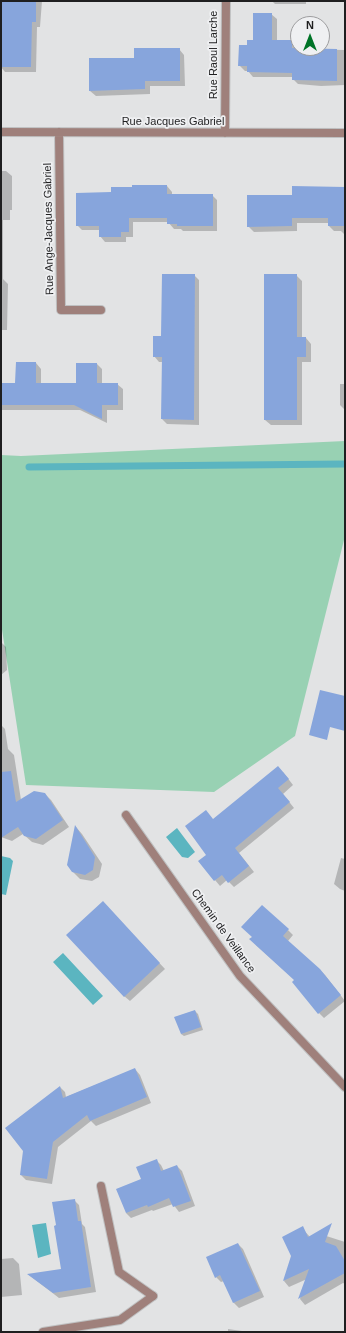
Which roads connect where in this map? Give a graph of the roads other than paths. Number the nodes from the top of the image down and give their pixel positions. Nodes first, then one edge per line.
1 (226, 1) edge
2 (1, 132) edge
3 (59, 132) junction
4 (225, 133) junction
5 (345, 133) edge
6 (101, 310) dead end
7 (126, 815) dead end
8 (345, 1087) edge
9 (101, 1186) dead end
10 (43, 1332) edge

1 - 4 street, Rue Raoul Larche
2 - 3 street, Rue Jacques Gabriel
3 - 4 street, Rue Jacques Gabriel
3 - 6 street, Rue Ange-Jacques Gabriel
4 - 5 street, Rue Jacques Gabriel
7 - 8 street, Chemin de Veillance
9 - 10 street

